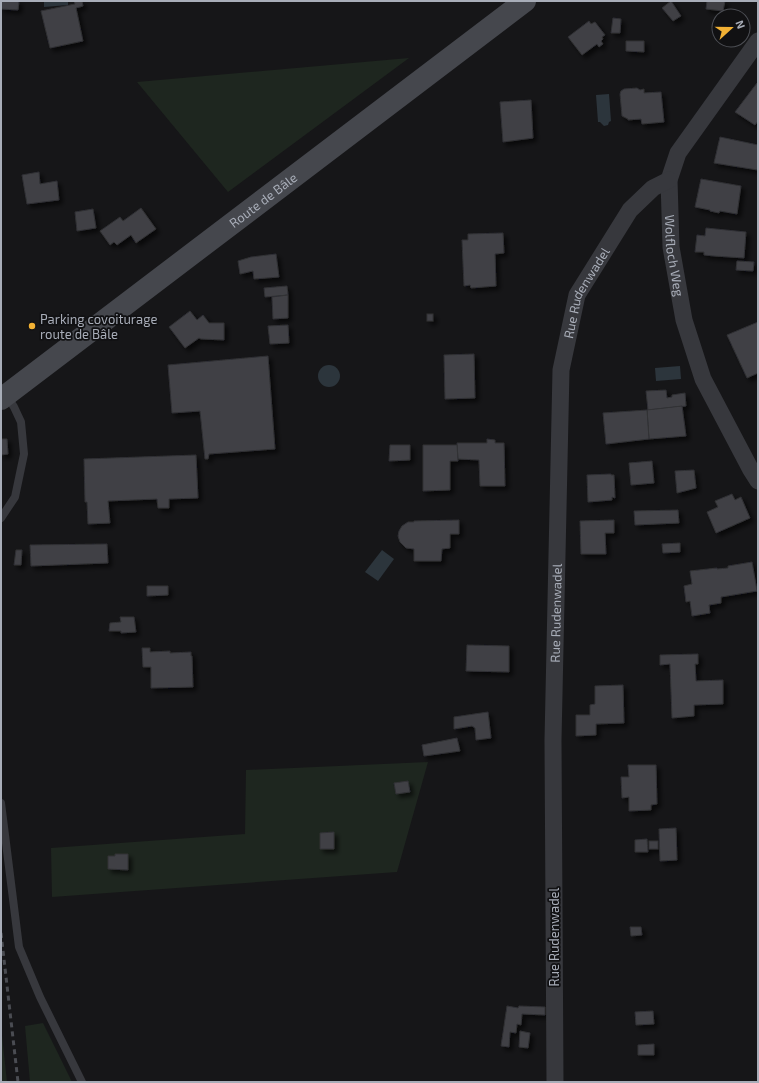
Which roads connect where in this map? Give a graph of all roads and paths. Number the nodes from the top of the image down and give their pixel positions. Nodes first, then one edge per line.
1 (525, 1) edge
2 (758, 41) edge
3 (670, 180) junction
4 (4, 398) edge
5 (758, 481) edge
6 (1, 518) edge
7 (1, 803) edge
8 (82, 1082) edge
9 (554, 1082) edge

1 - 4 main road, Route de Bâle
2 - 3 street, Wolfloch Weg
3 - 5 street, Wolfloch Weg
3 - 9 street, Rue Rudenwadel
4 - 6 lane
7 - 8 lane

